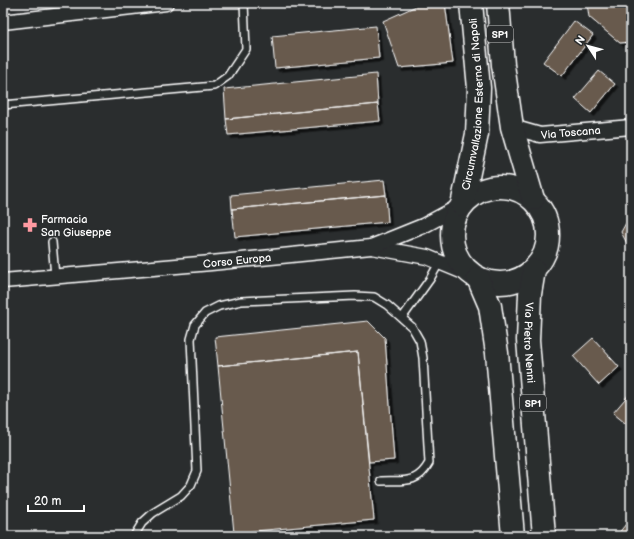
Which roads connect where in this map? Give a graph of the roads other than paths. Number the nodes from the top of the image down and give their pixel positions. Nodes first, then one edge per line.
1 (166, 3) edge
2 (244, 3) edge
3 (471, 3) edge
4 (498, 3) edge
5 (3, 22) edge
6 (3, 105) edge
7 (512, 127) junction
8 (631, 127) edge
9 (533, 199) junction
10 (462, 205) junction
11 (52, 242) dead end
12 (371, 247) junction
13 (439, 262) junction
14 (534, 270) junction
15 (55, 276) junction
16 (478, 278) junction
17 (3, 281) edge
18 (402, 318) junction
19 (381, 481) dead end
20 (545, 534) edge
21 (134, 536) edge
22 (513, 536) edge

1 - 5 street
2 - 6 lane
3 - 10 main road, Circumvallazione Esterna di Napoli / SP1
4 - 7 main road, SP1
7 - 8 street, Via Toscana
7 - 9 main road, SP1
9 - 10 main road
9 - 14 main road
10 - 12 street, Corso Europa
10 - 16 main road
11 - 15 lane
12 - 13 street
12 - 15 street, Corso Europa
13 - 16 street
13 - 18 lane
14 - 16 main road
14 - 20 main road, Via Pietro Nenni / SP1
15 - 17 street, Corso Europa
16 - 22 main road
18 - 19 lane
18 - 21 lane

